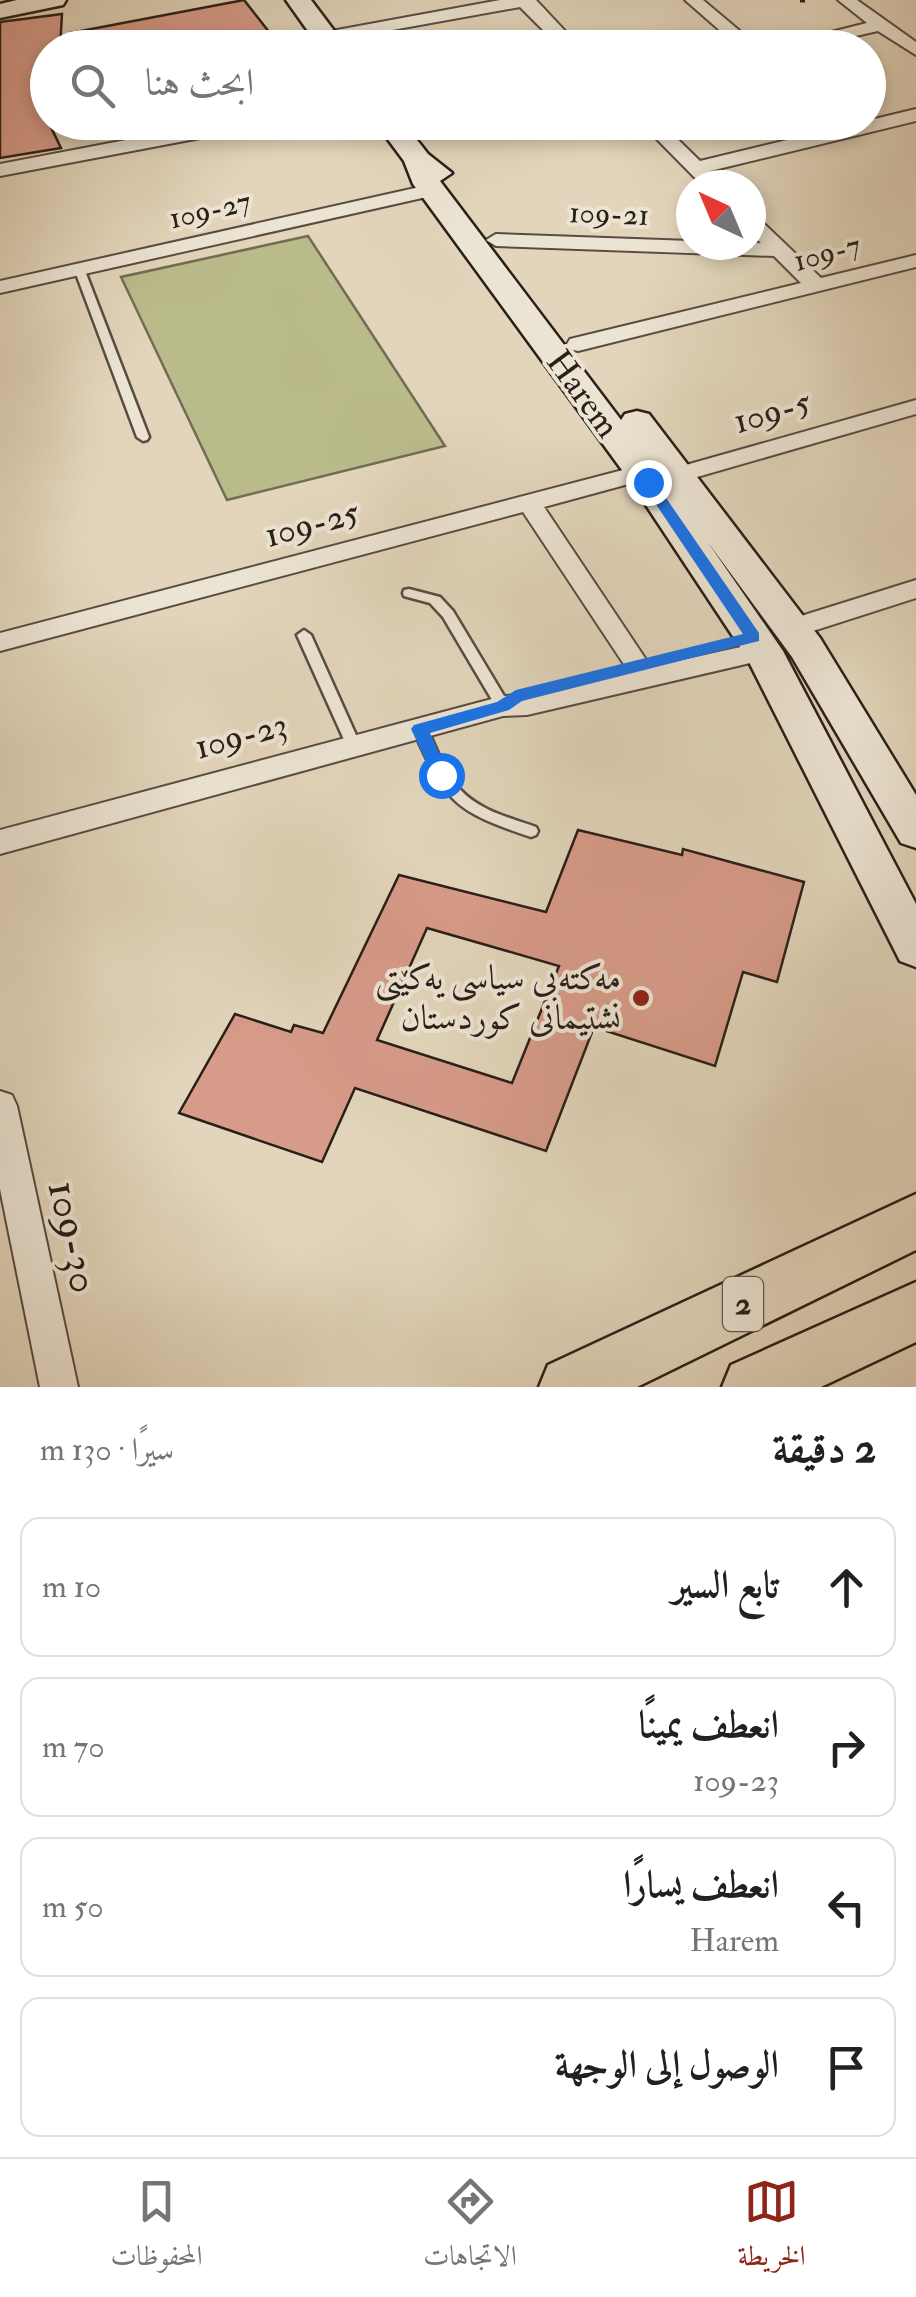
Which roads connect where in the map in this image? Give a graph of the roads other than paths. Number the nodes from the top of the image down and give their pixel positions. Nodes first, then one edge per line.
1 (54, 0) edge
2 (298, 0) edge
3 (526, 0) edge
4 (693, 0) edge
5 (846, 0) edge
6 (0, 11) edge
7 (880, 25) junction
8 (321, 30) edge
9 (386, 30) edge
10 (555, 30) edge
11 (729, 30) edge
12 (857, 30) edge
13 (916, 50) edge
14 (916, 115) edge
15 (886, 122) edge
16 (158, 140) edge
17 (401, 140) edge
18 (667, 140) edge
19 (812, 140) edge
20 (696, 168) joint
21 (0, 170) edge
22 (425, 175) junction
23 (766, 237) edge
24 (496, 240) junction
25 (779, 250) junction
26 (916, 261) edge
27 (882, 270) junction
28 (80, 271) junction
29 (916, 282) edge
30 (818, 287) junction
31 (0, 288) edge
32 (578, 344) junction
33 (916, 408) edge
34 (144, 437) dead end
35 (656, 477) junction
36 (529, 503) junction
37 (916, 588) edge
38 (408, 593) dead end
39 (304, 635) dead end
40 (778, 641) junction
41 (0, 642) edge
42 (639, 666) junction
43 (503, 706) junction
44 (420, 729) junction
45 (353, 744) junction
46 (913, 818) edge
47 (532, 831) dead end
48 (0, 842) edge
49 (916, 948) edge
50 (0, 1106) edge
51 (916, 1221) edge
52 (916, 1311) edge
53 (59, 1387) edge
54 (570, 1387) edge
55 (752, 1387) edge

1 - 6 street
2 - 8 street
3 - 9 street
3 - 10 street
4 - 11 street
5 - 7 street
7 - 12 street
7 - 13 street
14 - 15 street
16 - 21 street
17 - 22 street, Harem
18 - 20 street
19 - 20 street
22 - 24 street, Harem
22 - 28 street, 109-27
22 - 35 street, Harem
23 - 25 street
24 - 25 street, 109-21
24 - 32 street, Harem
25 - 30 street
26 - 27 street, 109-7
27 - 29 street
27 - 30 street, 109-7
28 - 31 street, 109-27
28 - 34 lane
30 - 32 street, 109-7
32 - 35 street, Harem
33 - 35 street, 109-5
35 - 36 street, 109-25
35 - 40 street, Harem
36 - 41 street, 109-25
36 - 42 street
37 - 40 street
38 - 43 lane
39 - 45 lane
40 - 42 street, 109-23
40 - 43 street, 109-23
40 - 46 street
40 - 49 street, Harem
42 - 43 street, 109-23
43 - 44 street, 109-23
44 - 45 street, 109-23
44 - 47 lane
45 - 48 street, 109-23
50 - 53 street, 109-30
51 - 54 main road, 2
52 - 55 main road, 2

